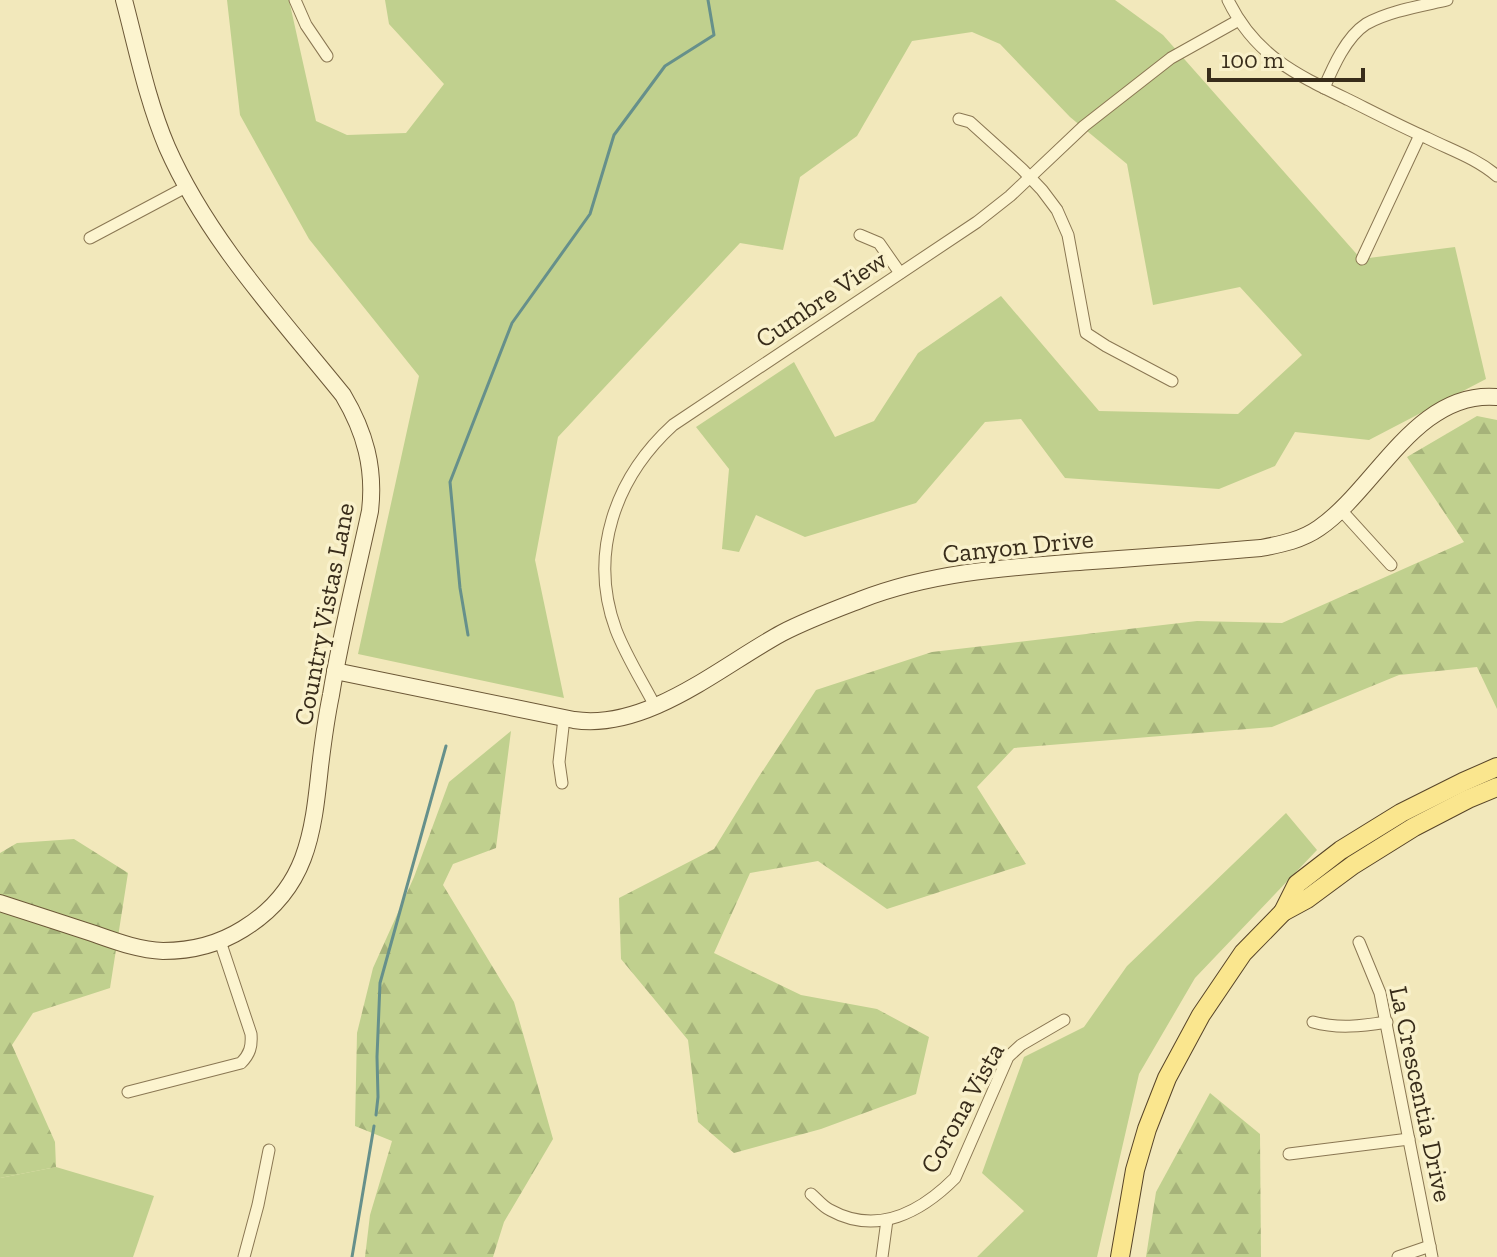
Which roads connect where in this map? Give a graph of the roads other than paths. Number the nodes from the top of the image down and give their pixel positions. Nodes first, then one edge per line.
1 (124, 0) edge
2 (295, 0) edge
3 (1228, 0) edge
4 (1447, 0) edge
5 (1239, 20) junction
6 (327, 56) dead end
7 (1324, 88) junction
8 (959, 119) dead end
9 (1420, 135) junction
10 (1497, 176) edge
11 (1030, 177) junction
12 (186, 187) junction
13 (860, 235) dead end
14 (90, 238) dead end
15 (1362, 259) dead end
16 (900, 273) junction
17 (1172, 381) dead end
18 (1497, 397) edge
19 (1341, 510) junction
20 (1391, 565) dead end
21 (335, 671) junction
22 (655, 706) junction
23 (564, 718) junction
24 (1497, 767) edge
25 (562, 783) dead end
26 (1497, 787) edge
27 (0, 903) edge
28 (1283, 912) junction
29 (220, 941) junction
30 (1359, 942) dead end
31 (1064, 1020) dead end
32 (1313, 1022) dead end
33 (1387, 1022) junction
34 (128, 1092) dead end
35 (1409, 1139) junction
36 (269, 1150) dead end
37 (1289, 1154) dead end
38 (811, 1194) dead end
39 (887, 1220) junction
40 (1431, 1251) edge
41 (244, 1257) edge
42 (882, 1257) edge
43 (1120, 1257) edge
44 (1398, 1257) edge

1 - 12 street, Country Vistas Lane
2 - 6 street
3 - 5 street
4 - 7 street
5 - 7 street
5 - 11 street, Cumbre View
7 - 9 street
8 - 11 street
9 - 10 street
9 - 15 street
11 - 16 street, Cumbre View
11 - 17 street
12 - 14 street
12 - 21 street, Country Vistas Lane
13 - 16 street
16 - 22 street, Cumbre View
18 - 19 street, Canyon Drive
19 - 20 street
19 - 22 street, Canyon Drive
21 - 23 street, Canyon Drive
21 - 29 street, Country Vistas Lane
22 - 23 street, Canyon Drive
23 - 25 street
24 - 28 main road
26 - 28 main road
27 - 29 street, Country Vistas Lane
28 - 43 main road
29 - 34 street
30 - 33 street, La Crescentia Drive
31 - 39 street, Corona Vista
32 - 33 street
33 - 35 street, La Crescentia Drive
35 - 37 street
35 - 40 street, La Crescentia Drive
36 - 41 street
38 - 39 street, Corona Vista
39 - 42 street
40 - 44 street

